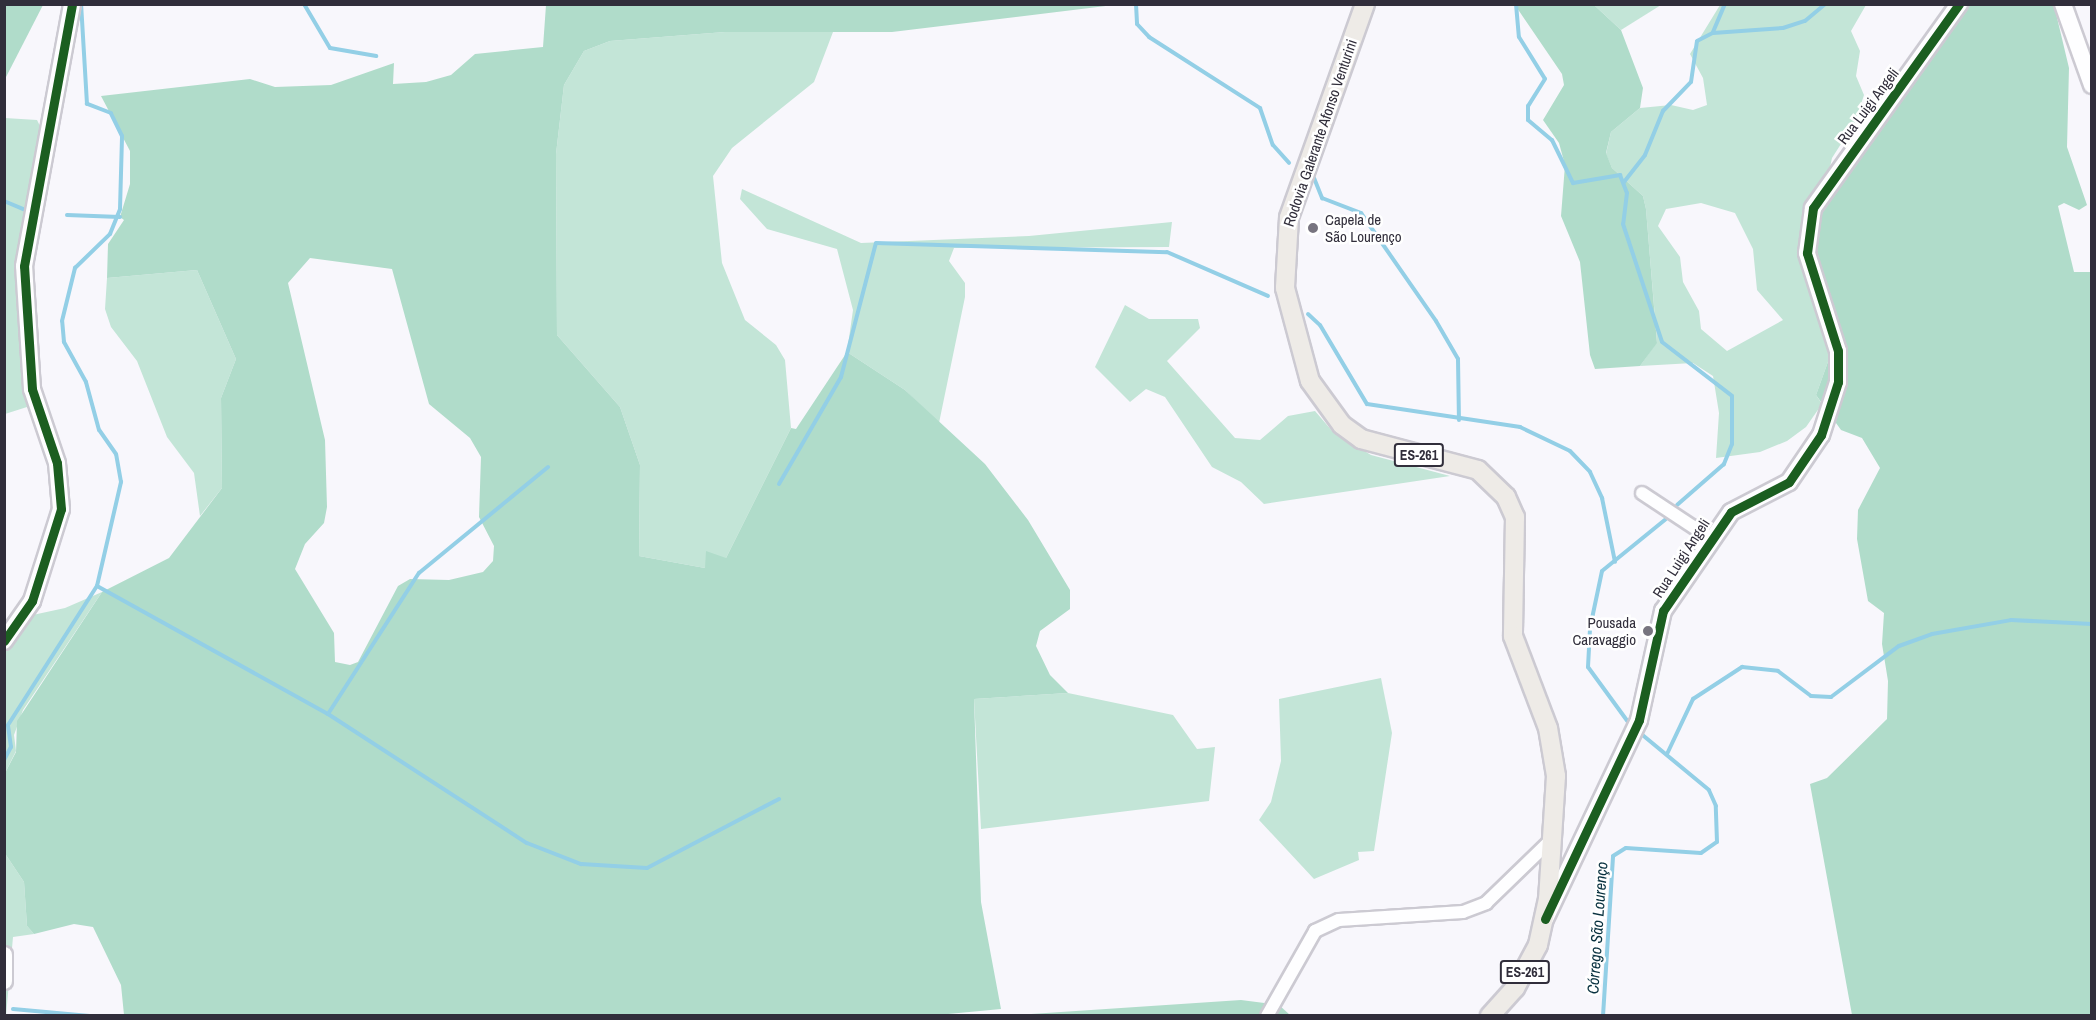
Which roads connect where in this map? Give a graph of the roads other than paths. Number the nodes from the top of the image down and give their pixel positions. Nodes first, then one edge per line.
1 (72, 4) edge
2 (1365, 4) edge
3 (1959, 4) edge
4 (2063, 4) edge
5 (2091, 84) edge
6 (1642, 493) dead end
7 (1713, 540) junction
8 (4, 641) edge
9 (1552, 839) junction
10 (1545, 920) junction
11 (4, 955) edge
12 (4, 981) edge
13 (1267, 1016) edge
14 (1490, 1016) edge

1 - 8 street
2 - 9 main road, Rodovia Galerante Afonso Venturini / ES-261
3 - 7 street, Rua Luigi Angeli
4 - 5 street
6 - 7 street
7 - 10 street, Rua Luigi Angeli
9 - 10 main road, Rodovia Galerante Afonso Venturini / ES-261
9 - 13 street
10 - 14 main road, ES-261
11 - 12 street

